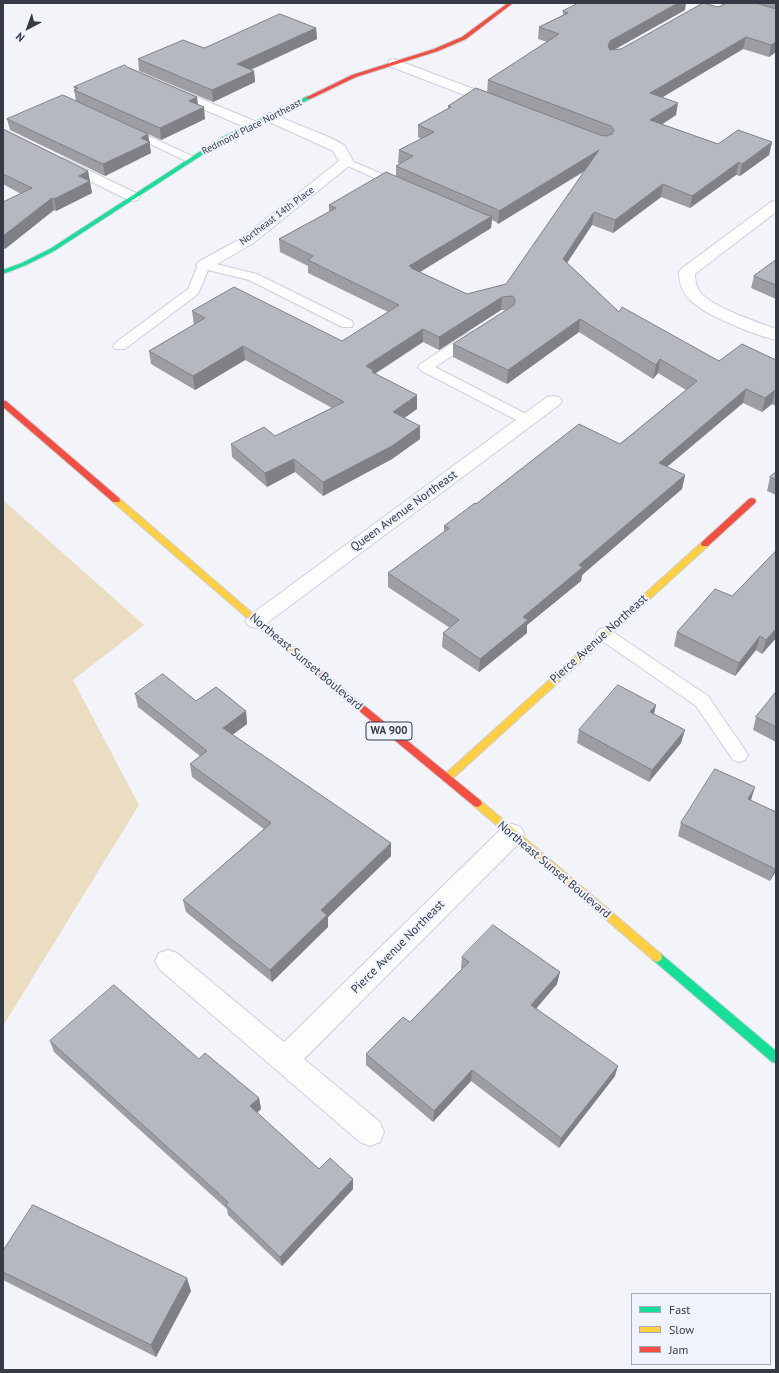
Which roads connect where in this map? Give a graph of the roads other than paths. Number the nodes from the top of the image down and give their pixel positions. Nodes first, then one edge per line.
1 (511, 3) edge
2 (394, 63) junction
3 (162, 86) edge
4 (510, 107) edge
5 (270, 117) junction
6 (252, 125) junction
7 (121, 127) edge
8 (51, 156) edge
9 (190, 159) junction
10 (347, 162) junction
11 (407, 188) edge
12 (133, 197) junction
13 (776, 205) edge
14 (204, 265) junction
15 (3, 272) edge
16 (347, 324) dead end
17 (482, 331) edge
18 (776, 335) edge
19 (120, 346) dead end
20 (553, 402) dead end
21 (3, 403) edge
22 (527, 420) junction
23 (752, 501) dead end
24 (256, 621) junction
25 (604, 634) junction
26 (739, 755) dead end
27 (446, 778) junction
28 (512, 834) junction
29 (168, 961) dead end
30 (776, 1058) edge
31 (284, 1060) junction
32 (370, 1132) dead end

1 - 2 street, Redmond Place Northeast
2 - 4 street
2 - 5 street, Redmond Place Northeast
3 - 6 street
5 - 6 street, Redmond Place Northeast
5 - 10 street
6 - 9 street, Redmond Place Northeast
7 - 9 lane
8 - 12 street
9 - 12 street, Redmond Place Northeast
10 - 11 lane
10 - 14 street, Northeast 14th Place
12 - 15 street, Redmond Place Northeast
13 - 18 street
14 - 16 lane
14 - 19 lane
17 - 22 lane
20 - 22 street, Queen Avenue Northeast
21 - 24 street, Northeast Sunset Boulevard / WA 900
22 - 24 street, Queen Avenue Northeast
23 - 25 street, Pierce Avenue Northeast
24 - 27 street, Northeast Sunset Boulevard / WA 900
25 - 26 lane
25 - 27 street, Pierce Avenue Northeast
27 - 28 street, Northeast Sunset Boulevard / WA 900
28 - 30 street, Northeast Sunset Boulevard / WA 900
28 - 31 street, Pierce Avenue Northeast
29 - 31 street
31 - 32 street

